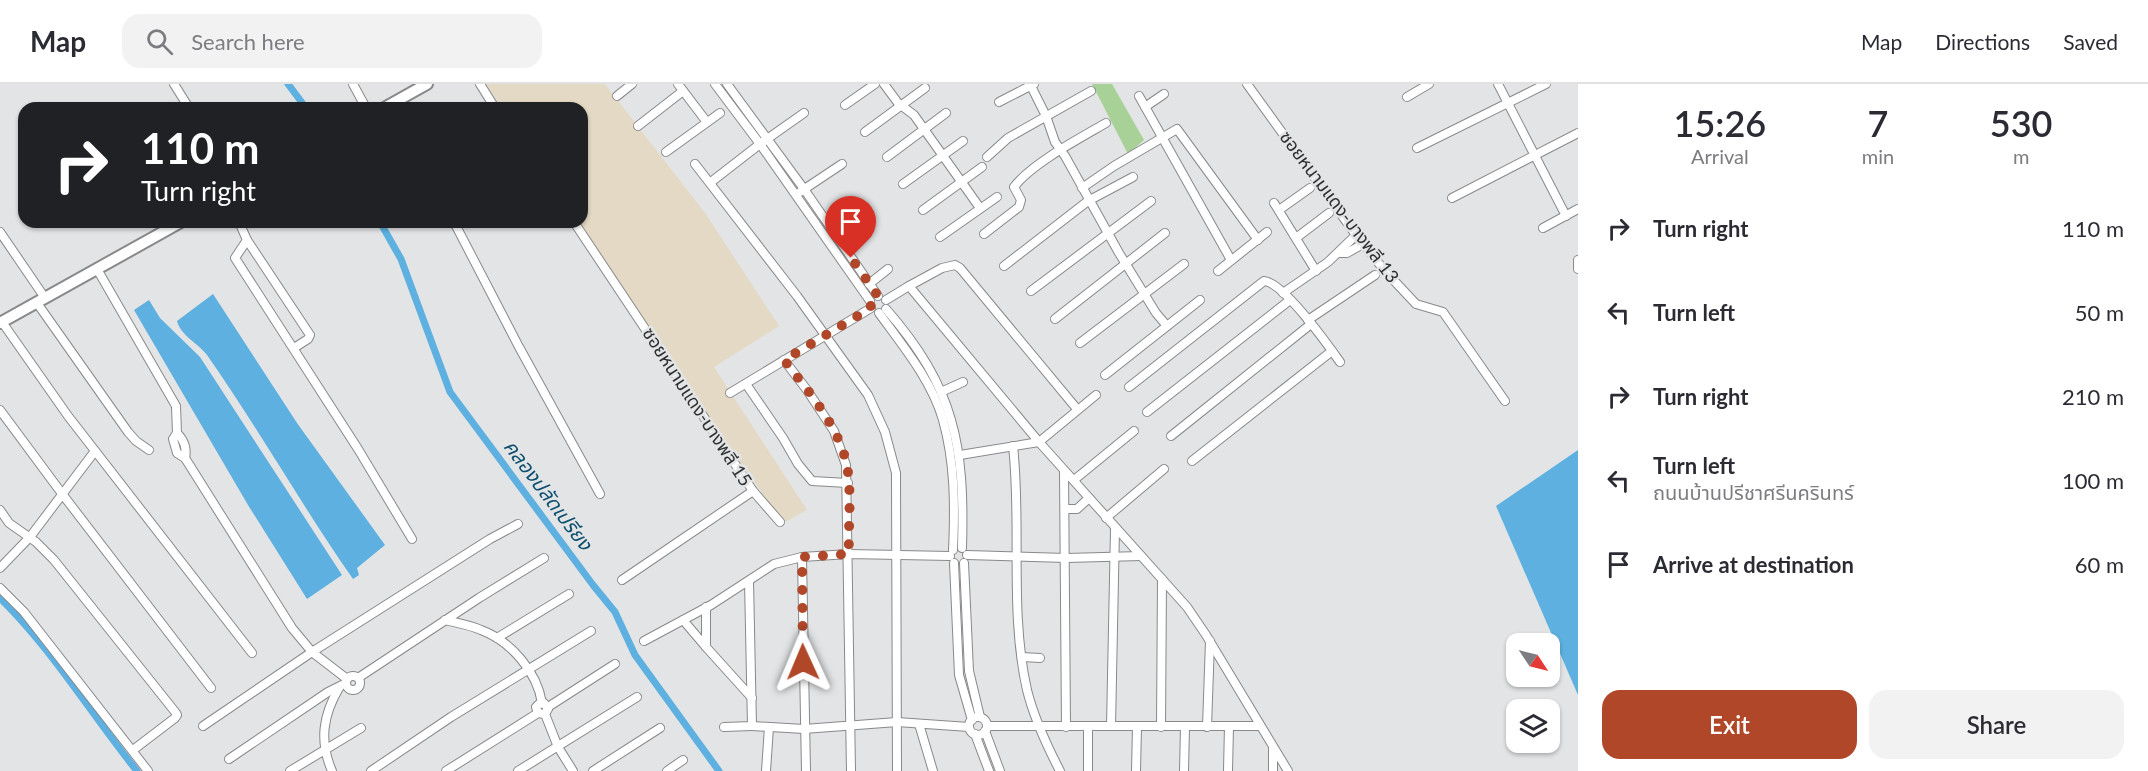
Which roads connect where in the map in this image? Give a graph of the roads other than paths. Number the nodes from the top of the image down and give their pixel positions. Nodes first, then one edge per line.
1 (174, 84) edge
2 (353, 84) edge
3 (427, 84) edge
4 (480, 84) edge
5 (632, 84) edge
6 (715, 84) edge
7 (875, 84) edge
8 (884, 84) edge
9 (1247, 84) edge
10 (1429, 84) edge
11 (1498, 84) edge
12 (1546, 84) edge
13 (730, 85) edge
14 (1032, 85) edge
15 (681, 88) edge
16 (925, 88) dead end
17 (1091, 91) dead end
18 (722, 93) junction
19 (1164, 94) dead end
20 (617, 96) dead end
21 (1139, 96) dead end
22 (1407, 97) dead end
23 (185, 102) edge
24 (363, 102) edge
25 (396, 102) edge
26 (491, 102) edge
27 (999, 102) dead end
28 (1508, 104) junction
29 (845, 105) dead end
30 (901, 105) junction
31 (1145, 107) junction
32 (720, 112) dead end
33 (804, 113) dead end
34 (946, 113) dead end
35 (1046, 116) junction
36 (706, 121) junction
37 (1106, 123) dead end
38 (638, 126) dead end
39 (924, 129) junction
40 (865, 132) dead end
41 (1578, 133) edge
42 (767, 138) junction
43 (1162, 138) junction
44 (963, 141) dead end
45 (760, 144) junction
46 (1417, 148) dead end
47 (1060, 150) junction
48 (666, 152) dead end
49 (942, 155) junction
50 (1536, 155) junction
51 (887, 157) dead end
52 (987, 157) dead end
53 (695, 164) dead end
54 (842, 164) dead end
55 (982, 166) dead end
56 (1133, 177) dead end
57 (711, 182) junction
58 (961, 183) junction
59 (903, 184) dead end
60 (1082, 188) junction
61 (1310, 188) dead end
62 (804, 189) junction
63 (796, 195) junction
64 (997, 197) dead end
65 (1452, 198) dead end
66 (1088, 201) junction
67 (1151, 201) dead end
68 (980, 208) junction
69 (1578, 209) edge
70 (923, 210) dead end
71 (1329, 213) dead end
72 (1566, 216) junction
73 (170, 228) edge
74 (242, 228) edge
75 (457, 228) edge
76 (578, 228) edge
77 (1543, 228) dead end
78 (0, 231) edge
79 (1267, 232) dead end
80 (1165, 233) dead end
81 (984, 234) dead end
82 (1107, 234) junction
83 (1356, 235) junction
84 (940, 237) dead end
85 (1296, 238) junction
86 (247, 240) junction
87 (1258, 240) junction
88 (1363, 244) junction
89 (1340, 253) junction
90 (1578, 260) edge
91 (1231, 261) junction
92 (1126, 264) junction
93 (1184, 264) dead end
94 (1004, 266) dead end
95 (97, 269) junction
96 (888, 269) dead end
97 (1578, 269) edge
98 (1218, 271) dead end
99 (1316, 272) junction
100 (1374, 275) dead end
101 (869, 284) junction
102 (909, 286) junction
103 (1031, 291) dead end
104 (1284, 292) junction
105 (1144, 294) junction
106 (878, 296) junction
107 (41, 300) junction
108 (1200, 300) dead end
109 (1290, 300) junction
110 (870, 305) junction
111 (884, 307) junction
112 (1055, 319) dead end
113 (1310, 322) junction
114 (1, 323) edge
115 (1167, 326) junction
116 (825, 336) junction
117 (1080, 343) dead end
118 (294, 348) junction
119 (1332, 351) junction
120 (784, 360) junction
121 (1340, 362) dead end
122 (1105, 375) dead end
123 (963, 382) dead end
124 (746, 384) junction
125 (1128, 387) dead end
126 (941, 392) junction
127 (730, 393) dead end
128 (1096, 395) dead end
129 (1505, 401) dead end
130 (1077, 409) junction
131 (0, 410) edge
132 (1147, 412) dead end
133 (1134, 431) dead end
134 (1171, 436) dead end
135 (1039, 442) junction
136 (1013, 446) junction
137 (149, 450) dead end
138 (95, 451) junction
139 (960, 455) junction
140 (1192, 462) dead end
141 (1164, 469) dead end
142 (1064, 471) junction
143 (1074, 480) junction
144 (848, 483) junction
145 (753, 491) junction
146 (600, 494) dead end
147 (63, 495) junction
148 (1089, 498) junction
149 (1065, 509) junction
150 (0, 510) edge
151 (1106, 518) junction
152 (780, 522) dead end
153 (518, 524) dead end
154 (1115, 529) junction
155 (30, 537) junction
156 (412, 539) dead end
157 (849, 554) junction
158 (897, 555) junction
159 (958, 556) junction
160 (1017, 556) junction
161 (1114, 556) junction
162 (1141, 556) junction
163 (802, 557) junction
164 (544, 558) dead end
165 (1066, 558) junction
166 (0, 568) edge
167 (1161, 579) junction
168 (622, 580) dead end
169 (749, 581) junction
170 (0, 588) edge
171 (568, 594) dead end
172 (706, 607) junction
173 (445, 620) junction
174 (683, 620) junction
175 (591, 631) dead end
176 (496, 638) junction
177 (644, 641) dead end
178 (1210, 641) junction
179 (706, 647) junction
180 (312, 652) junction
181 (252, 653) dead end
182 (1022, 657) junction
183 (1040, 658) dead end
184 (615, 664) dead end
185 (528, 669) junction
186 (358, 678) junction
187 (344, 683) junction
188 (211, 687) dead end
189 (637, 697) dead end
190 (752, 698) junction
191 (543, 709) junction
192 (974, 721) junction
193 (897, 722) junction
194 (919, 724) junction
195 (203, 726) dead end
196 (752, 726) junction
197 (849, 726) junction
198 (1040, 726) junction
199 (1111, 726) junction
200 (1229, 726) junction
201 (1260, 726) junction
202 (724, 727) dead end
203 (769, 727) junction
204 (1066, 727) junction
205 (1088, 727) junction
206 (1137, 727) junction
207 (1161, 727) junction
208 (1185, 727) junction
209 (1207, 727) junction
210 (361, 728) dead end
211 (660, 728) dead end
212 (986, 728) junction
213 (804, 729) junction
214 (975, 734) junction
215 (558, 747) junction
216 (1273, 747) junction
217 (133, 750) junction
218 (325, 750) junction
219 (229, 759) dead end
220 (683, 760) dead end
221 (148, 771) edge
222 (290, 771) edge
223 (332, 771) edge
224 (371, 771) edge
225 (446, 771) edge
226 (518, 771) edge
227 (573, 771) edge
228 (593, 771) edge
229 (667, 771) edge
230 (766, 771) edge
231 (806, 771) edge
232 (851, 771) edge
233 (897, 771) edge
234 (933, 771) edge
235 (989, 771) edge
236 (1000, 771) edge
237 (1060, 771) edge
238 (1088, 771) edge
239 (1136, 771) edge
240 (1184, 771) edge
241 (1228, 771) edge
242 (1273, 771) edge
243 (1288, 771) edge

1 - 23 street
2 - 24 street
3 - 25 main road
4 - 26 street
5 - 20 street
6 - 18 street
7 - 29 street
8 - 30 street
9 - 83 street, ซอยหนามแดง-บางพลี 13
10 - 22 street
11 - 28 street
12 - 28 street
13 - 18 street
13 - 42 street
14 - 27 street
14 - 35 street
15 - 36 street
15 - 38 street
16 - 30 street
17 - 35 street
18 - 45 street
19 - 31 street
21 - 31 street
28 - 46 street
28 - 50 street
30 - 39 street
30 - 40 street
31 - 43 street
32 - 36 street
33 - 42 street
34 - 39 street
35 - 47 street
35 - 52 street
36 - 48 street
37 - 47 street
39 - 49 street
39 - 51 street
41 - 50 street
42 - 45 street
42 - 62 street
43 - 60 street
43 - 87 street
43 - 91 street
44 - 49 street
45 - 57 street
45 - 63 street
47 - 60 street
47 - 81 street
49 - 58 street
49 - 59 street
50 - 65 street
50 - 72 street
53 - 57 street
54 - 62 street
55 - 58 street
56 - 66 street
57 - 116 street
58 - 68 street
58 - 70 street
60 - 66 street
61 - 85 street
62 - 63 street
62 - 101 street
63 - 110 street
64 - 68 street
66 - 82 street
66 - 94 street
67 - 82 street
68 - 84 street
69 - 72 street
71 - 85 street
72 - 77 street
73 - 95 main road
74 - 86 street
75 - 146 street
76 - 145 street, ซอยหนามแดง-บางพลี 15
78 - 107 street
79 - 87 street
80 - 92 street
82 - 92 street
82 - 103 street
83 - 88 street, ซอยหนามแดง-บางพลี 13
83 - 89 street
85 - 99 street
86 - 118 street
86 - 118 street
87 - 91 street
88 - 89 street
88 - 129 street, ซอยหนามแดง-บางพลี 13
89 - 99 street
90 - 97 street
91 - 98 street
92 - 105 street
92 - 112 street
93 - 105 street
95 - 107 main road
95 - 180 street
96 - 101 street
99 - 104 street
100 - 113 street
101 - 106 street
102 - 111 street
102 - 130 street
102 - 135 street
104 - 109 street
104 - 125 street
105 - 115 street
105 - 117 street
106 - 110 street
106 - 111 street
107 - 114 main road
107 - 137 street
108 - 115 street
109 - 113 street
109 - 132 street
110 - 111 street
110 - 116 street
111 - 126 street
111 - 159 street
113 - 119 street
113 - 134 street
114 - 138 street
115 - 122 street
116 - 120 street
116 - 158 street
118 - 156 street
119 - 121 street
119 - 140 street
120 - 124 street
120 - 144 street
123 - 126 street
124 - 127 street
124 - 144 street
126 - 139 street
128 - 130 street
130 - 135 street
131 - 147 street
133 - 143 street
135 - 136 street
135 - 142 street
136 - 139 street
136 - 160 street
138 - 147 street
138 - 181 street
139 - 159 street
141 - 151 street
142 - 143 street
142 - 149 street
143 - 148 street
144 - 157 street
145 - 152 street
145 - 168 street, ซอยหนามแดง-บางพลี 15
147 - 155 street
147 - 188 street
148 - 149 street
148 - 151 street
149 - 165 street
150 - 155 street
151 - 154 street
153 - 180 street
154 - 161 street
154 - 162 street
155 - 166 street
155 - 217 street
157 - 158 street
157 - 163 street
157 - 197 street
158 - 159 street
158 - 193 street
159 - 160 street
159 - 192 street
160 - 165 street
160 - 182 street
161 - 162 street
161 - 165 street
161 - 199 street
162 - 167 street
163 - 169 street
163 - 213 street
164 - 173 street
165 - 204 street
167 - 178 street
167 - 207 street
169 - 172 street
169 - 190 street
170 - 217 street
171 - 176 street
172 - 174 street
172 - 179 street
173 - 176 street
173 - 186 street
174 - 177 street
174 - 179 street
175 - 185 street
176 - 185 street
178 - 201 street
178 - 209 street
179 - 190 street
180 - 187 street
180 - 195 street
182 - 183 street
182 - 198 street
184 - 191 street
185 - 191 street
185 - 224 street
186 - 187 street
186 - 187 street
187 - 218 street
187 - 219 street
189 - 215 street
190 - 196 street
191 - 215 street
191 - 225 street
192 - 194 street
192 - 212 street
192 - 214 street
193 - 194 street
193 - 197 street
193 - 233 street
194 - 234 street
196 - 202 street
196 - 203 street
197 - 213 street
197 - 232 street
198 - 204 street
198 - 212 street
198 - 237 street
199 - 205 street
199 - 206 street
200 - 201 street
200 - 209 street
200 - 241 street
201 - 216 street
203 - 213 street
203 - 230 street
204 - 205 street
205 - 238 street
206 - 207 street
206 - 239 street
207 - 208 street
208 - 209 street
208 - 240 street
210 - 218 street
211 - 228 street
212 - 214 street
212 - 236 street
213 - 231 street
214 - 235 street
215 - 226 street
215 - 227 street
216 - 242 street
216 - 243 street
217 - 221 street
218 - 222 street
218 - 223 street
220 - 229 street

